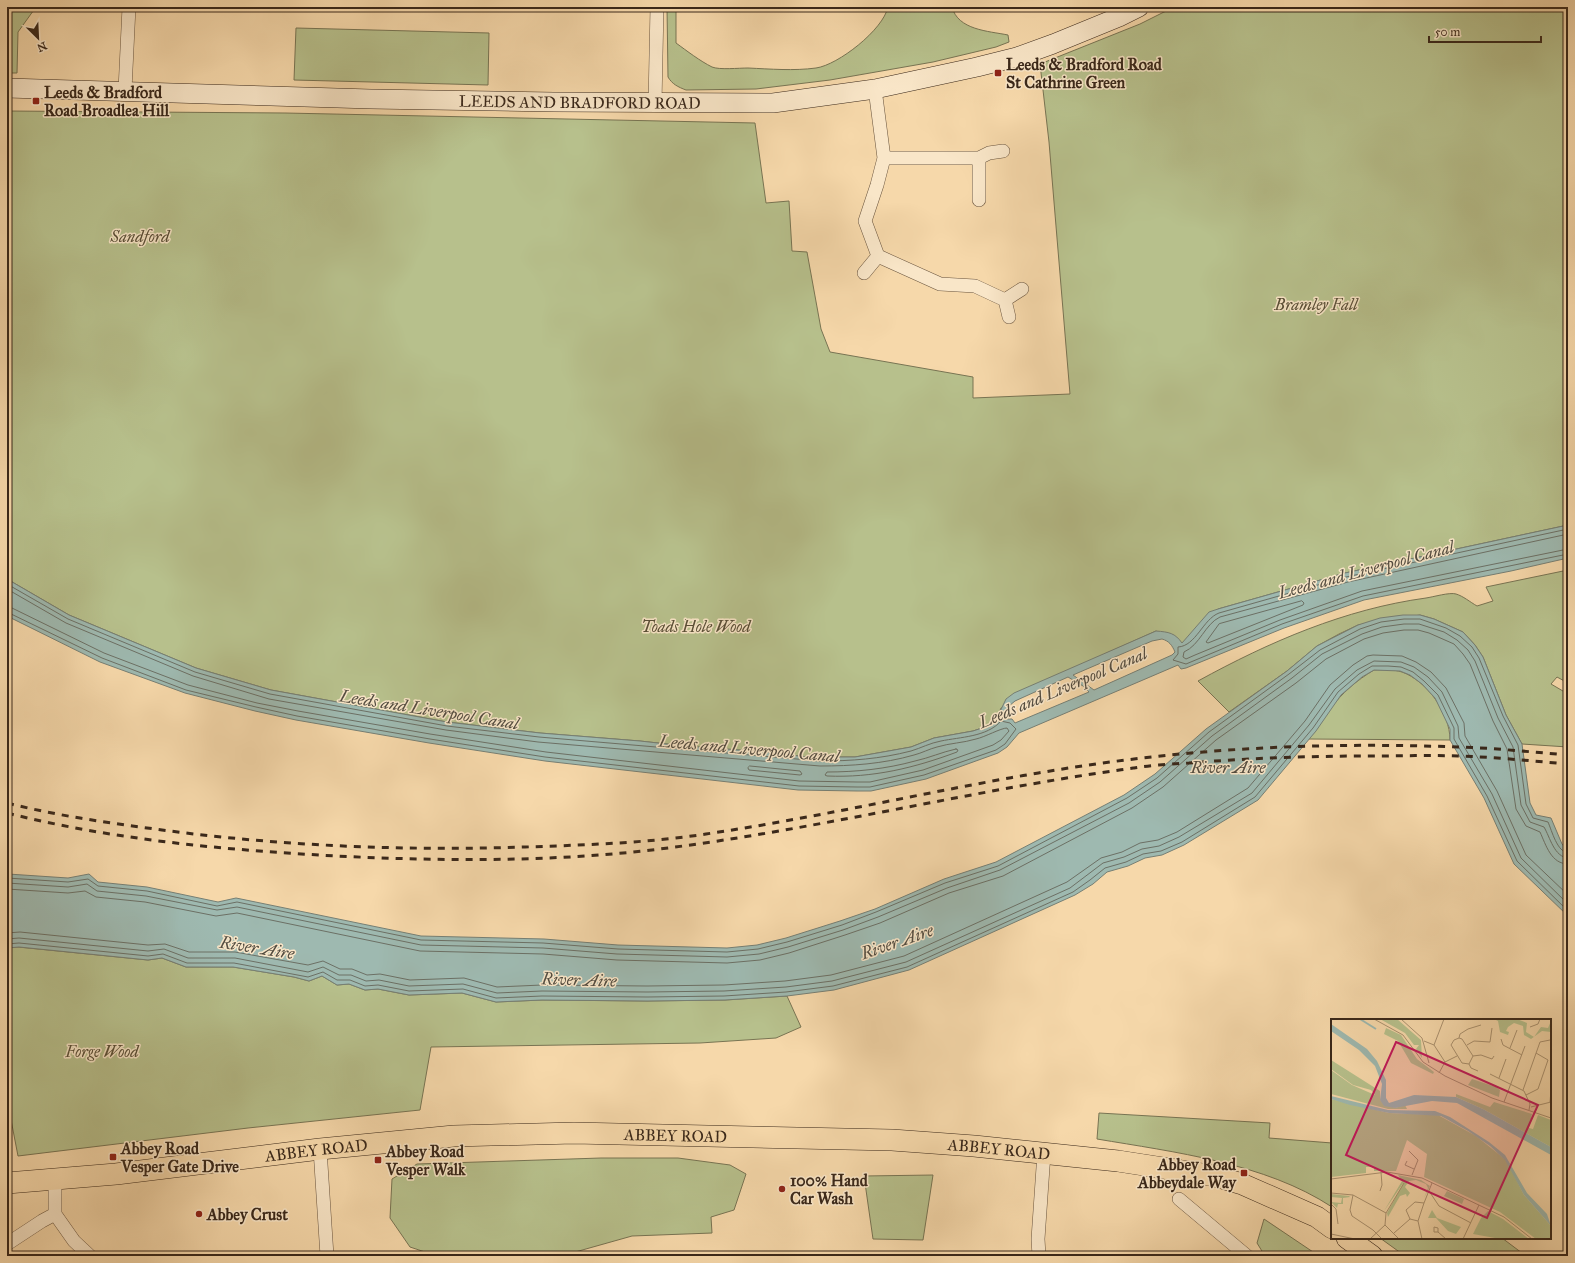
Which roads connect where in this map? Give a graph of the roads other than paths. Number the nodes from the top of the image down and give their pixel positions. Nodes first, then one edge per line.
1 (129, 7) edge
2 (1139, 7) edge
3 (655, 10) edge
4 (7, 88) edge
5 (125, 90) junction
6 (875, 90) junction
7 (655, 103) junction
8 (1004, 151) dead end
9 (884, 158) junction
10 (979, 158) junction
11 (979, 200) dead end
12 (878, 256) junction
13 (864, 273) dead end
14 (1022, 289) dead end
15 (1005, 300) junction
16 (1009, 317) dead end
17 (320, 1149) junction
18 (1044, 1153) junction
19 (55, 1179) junction
20 (7, 1183) edge
21 (1179, 1199) dead end
22 (55, 1214) junction
23 (1331, 1227) edge
24 (1348, 1239) edge
25 (7, 1244) edge
26 (90, 1256) edge
27 (327, 1256) edge
28 (1039, 1256) edge
29 (1247, 1256) edge
30 (1372, 1256) edge

1 - 5 street
2 - 6 main road, LEEDS AND BRADFORD ROAD
3 - 7 street
4 - 5 main road, LEEDS AND BRADFORD ROAD
5 - 7 main road, LEEDS AND BRADFORD ROAD
6 - 7 main road, LEEDS AND BRADFORD ROAD
6 - 9 street
8 - 10 street
9 - 10 street
9 - 12 street
10 - 11 street
12 - 13 street
12 - 15 street
14 - 15 street
15 - 16 street
17 - 18 main road, ABBEY ROAD
17 - 19 main road, ABBEY ROAD
17 - 27 street
18 - 23 main road, ABBEY ROAD
18 - 28 street
19 - 20 main road, ABBEY ROAD
19 - 22 street
21 - 29 street
22 - 25 street
22 - 26 street
24 - 30 main road

